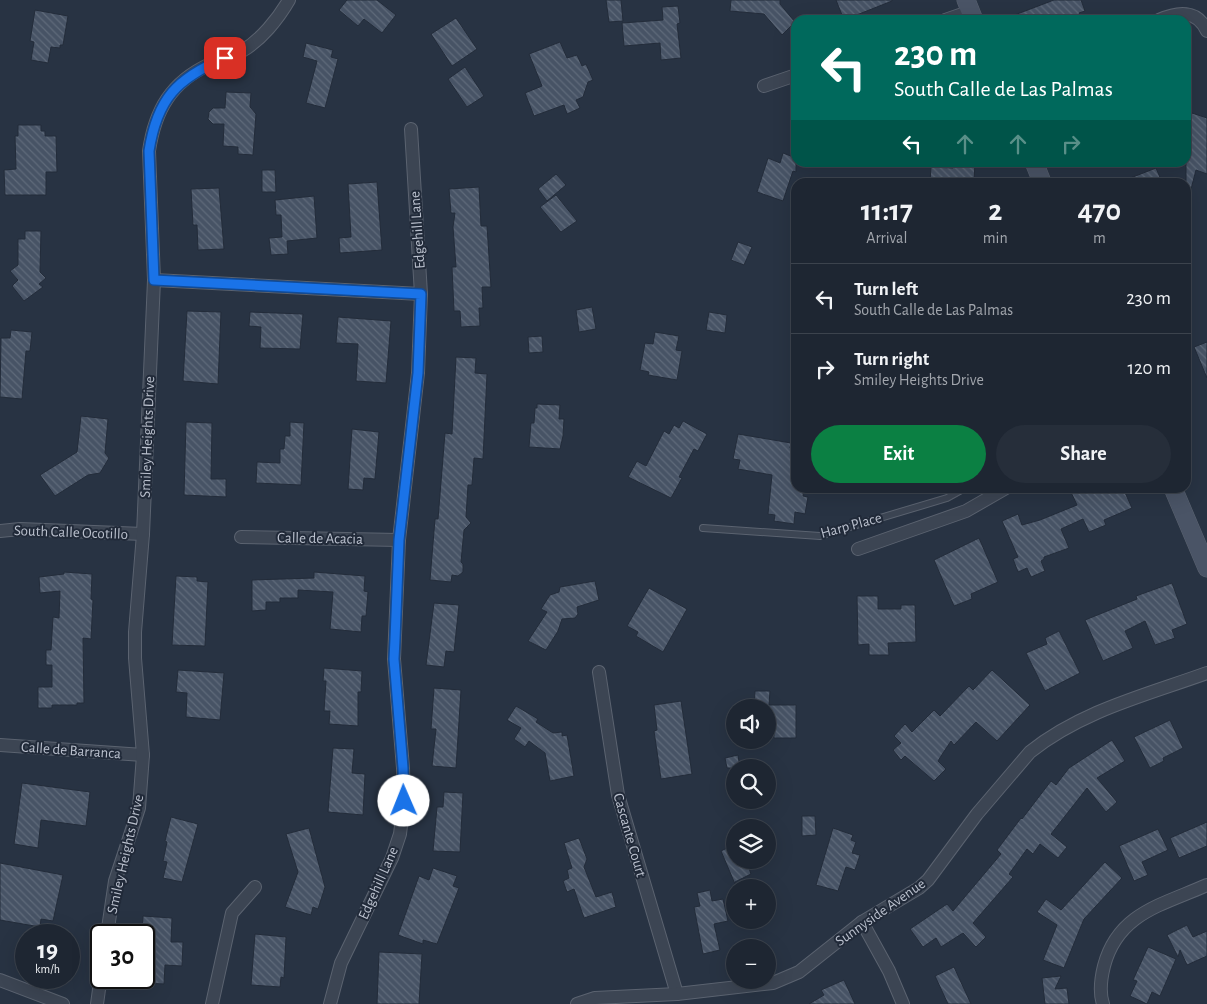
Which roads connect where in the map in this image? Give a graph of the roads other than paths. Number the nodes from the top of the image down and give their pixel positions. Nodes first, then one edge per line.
1 (289, 0) edge
2 (970, 10) edge
3 (958, 15) edge
4 (1191, 22) edge
5 (1207, 31) edge
6 (791, 76) edge
7 (764, 86) dead end
8 (411, 129) dead end
9 (154, 280) junction
10 (421, 294) junction
11 (956, 493) edge
12 (997, 493) edge
13 (1175, 493) edge
14 (703, 528) dead end
15 (0, 531) edge
16 (142, 534) junction
17 (241, 537) dead end
18 (399, 540) junction
19 (858, 549) dead end
20 (1207, 568) edge
21 (599, 672) dead end
22 (1207, 673) edge
23 (0, 745) edge
24 (143, 755) junction
25 (1207, 885) edge
26 (255, 887) dead end
27 (862, 922) junction
28 (109, 924) edge
29 (0, 980) edge
30 (99, 989) edge
31 (677, 994) junction
32 (63, 1004) edge
33 (97, 1004) edge
34 (212, 1004) edge
35 (330, 1004) edge
36 (577, 1004) edge
37 (903, 1004) edge
38 (1103, 1004) edge

1 - 9 street, Smiley Heights Drive
2 - 3 street
4 - 5 street
6 - 7 street
8 - 10 street, Edgehill Lane
9 - 10 street
9 - 16 street, Smiley Heights Drive
10 - 18 street, Edgehill Lane
11 - 14 lane, Harp Place
12 - 19 street, Harp Place
13 - 20 main road
15 - 16 street, South Calle Ocotillo
16 - 24 street, Smiley Heights Drive
17 - 18 street, Calle de Acacia
18 - 35 street, Edgehill Lane
21 - 31 street, Cascante Court
22 - 27 street, Sunnyside Avenue
23 - 24 street, Calle de Barranca
24 - 28 street, Smiley Heights Drive
25 - 38 street
26 - 34 street
27 - 31 street, Sunnyside Avenue
27 - 37 street
29 - 32 street
30 - 33 street
31 - 36 street, Sunnyside Avenue

